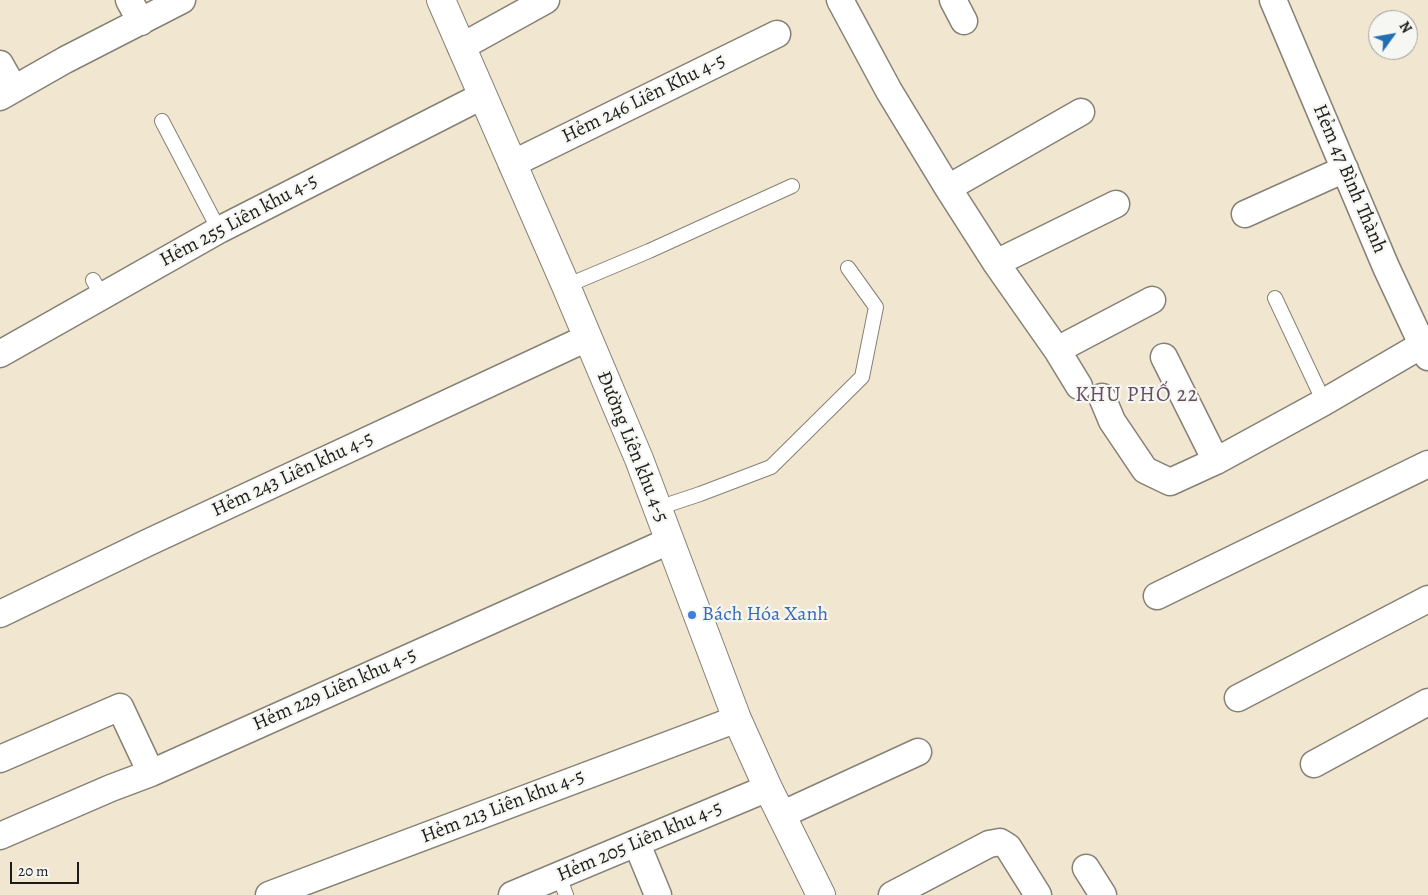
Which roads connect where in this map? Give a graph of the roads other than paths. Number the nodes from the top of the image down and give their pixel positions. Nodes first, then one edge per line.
1 (182, 0) edge
2 (441, 0) edge
3 (546, 0) edge
4 (840, 0) edge
5 (1273, 0) edge
6 (135, 11) edge
7 (776, 34) dead end
8 (461, 46) junction
9 (0, 64) edge
10 (7, 93) edge
11 (482, 96) junction
12 (1082, 112) dead end
13 (162, 121) dead end
14 (512, 164) junction
15 (1345, 169) junction
16 (792, 186) dead end
17 (948, 188) junction
18 (1116, 204) dead end
19 (1245, 214) dead end
20 (219, 230) junction
21 (996, 263) junction
22 (848, 268) dead end
23 (566, 286) junction
24 (1275, 298) dead end
25 (1152, 300) dead end
26 (587, 338) junction
27 (1057, 350) junction
28 (1425, 351) edge
29 (0, 354) edge
30 (1164, 357) dead end
31 (1324, 402) junction
32 (1216, 461) junction
33 (1428, 464) edge
34 (658, 508) junction
35 (669, 541) junction
36 (1157, 596) dead end
37 (1428, 599) edge
38 (0, 614) edge
39 (1238, 698) dead end
40 (1428, 702) edge
41 (737, 719) junction
42 (918, 752) dead end
43 (0, 759) edge
44 (1314, 764) dead end
45 (151, 773) junction
46 (768, 788) junction
47 (781, 815) junction
48 (0, 836) edge
49 (637, 844) junction
50 (1086, 868) dead end
51 (562, 885) edge
52 (270, 895) edge
53 (512, 895) edge
54 (658, 895) edge
55 (821, 895) edge
56 (892, 895) edge
57 (1038, 895) edge
58 (1103, 895) edge

1 - 6 street
2 - 8 street, Đường Liên khu 4-5
3 - 8 street
4 - 17 street
5 - 15 street, Hẻm 47 Bình Thành
6 - 10 street
7 - 14 street, Hẻm 246 Liên Khu 4-5
8 - 11 street, Đường Liên khu 4-5
9 - 10 street
11 - 14 street, Đường Liên khu 4-5
11 - 20 street, Hẻm 255 Liên khu 4-5
12 - 17 street
13 - 20 lane
14 - 23 street, Đường Liên khu 4-5
15 - 19 street
15 - 28 street, Hẻm 47 Bình Thành
16 - 23 lane
17 - 21 street
18 - 21 street
20 - 29 street, Hẻm 255 Liên khu 4-5
21 - 27 street
22 - 34 lane
23 - 26 street, Đường Liên khu 4-5
24 - 31 lane
25 - 27 street
26 - 34 street, Đường Liên khu 4-5
26 - 38 street, Hẻm 243 Liên khu 4-5
27 - 32 street
28 - 31 street
30 - 32 street
31 - 32 street
33 - 36 street
34 - 35 street, Đường Liên khu 4-5
35 - 41 street, Đường Liên khu 4-5
35 - 45 street, Hẻm 229 Liên khu 4-5
37 - 39 street
40 - 44 street
41 - 46 street, Đường Liên khu 4-5
41 - 52 street, Hẻm 213 Liên khu 4-5
42 - 47 street
43 - 45 street
45 - 48 street, Hẻm 229 Liên khu 4-5
46 - 47 street, Đường Liên khu 4-5
46 - 49 street, Hẻm 205 Liên khu 4-5
47 - 55 street, Đường Liên khu 4-5
49 - 51 street, Hẻm 205 Liên khu 4-5
49 - 54 street
50 - 58 street
51 - 53 street, Hẻm 205 Liên khu 4-5
56 - 57 street

